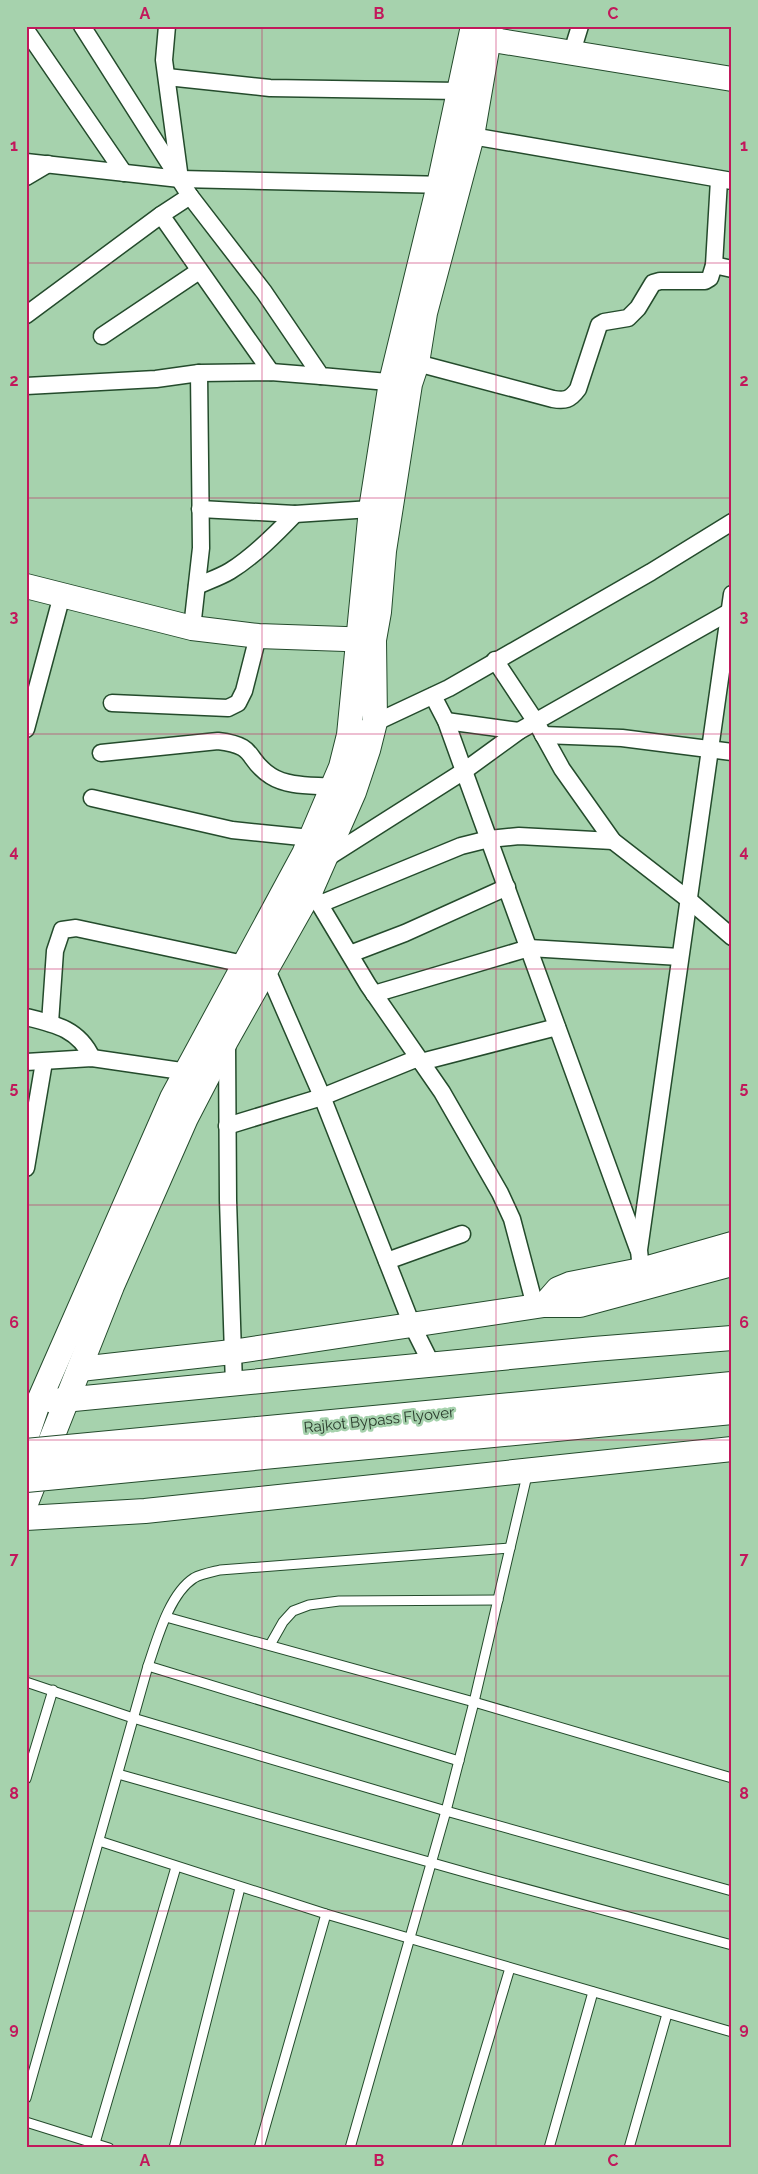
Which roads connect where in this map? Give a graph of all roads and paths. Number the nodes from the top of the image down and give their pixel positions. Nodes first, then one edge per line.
1 (82, 26) edge
2 (167, 26) edge
3 (580, 26) edge
4 (26, 30) edge
5 (481, 32) edge
6 (572, 52) junction
7 (167, 78) junction
8 (732, 79) edge
9 (459, 91) junction
10 (472, 136) junction
11 (26, 162) edge
12 (48, 164) junction
13 (124, 172) junction
14 (26, 177) edge
15 (180, 179) junction
16 (725, 181) edge
17 (449, 185) junction
18 (190, 196) junction
19 (161, 215) junction
20 (714, 265) junction
21 (732, 269) edge
22 (199, 271) junction
23 (26, 315) edge
24 (102, 336) dead end
25 (271, 372) junction
26 (199, 373) junction
27 (321, 376) junction
28 (406, 376) junction
29 (26, 386) edge
30 (200, 509) junction
31 (371, 509) junction
32 (295, 514) junction
33 (732, 522) edge
34 (376, 552) junction
35 (26, 586) edge
36 (197, 586) junction
37 (732, 594) edge
38 (62, 595) junction
39 (729, 612) junction
40 (192, 628) junction
41 (258, 636) junction
42 (366, 640) junction
43 (495, 660) junction
44 (433, 696) junction
45 (112, 703) dead end
46 (446, 721) junction
47 (375, 722) junction
48 (26, 729) edge
49 (540, 729) junction
50 (519, 730) junction
51 (349, 735) junction
52 (710, 749) junction
53 (732, 752) edge
54 (101, 753) dead end
55 (464, 771) junction
56 (333, 787) junction
57 (92, 798) dead end
58 (311, 838) junction
59 (489, 839) junction
60 (613, 841) junction
61 (327, 858) junction
62 (506, 887) junction
63 (316, 897) junction
64 (689, 900) junction
65 (732, 937) edge
66 (529, 948) junction
67 (350, 954) junction
68 (680, 957) junction
69 (244, 964) junction
70 (267, 970) junction
71 (374, 994) junction
72 (26, 1017) edge
73 (50, 1023) junction
74 (557, 1026) junction
75 (227, 1039) junction
76 (92, 1058) junction
77 (419, 1060) junction
78 (26, 1062) edge
79 (44, 1062) junction
80 (185, 1072) junction
81 (210, 1074) junction
82 (322, 1098) junction
83 (227, 1126) junction
84 (26, 1168) edge
85 (462, 1234) dead end
86 (732, 1244) edge
87 (387, 1261) junction
88 (732, 1264) edge
89 (641, 1270) junction
90 (539, 1306) junction
91 (412, 1325) junction
92 (732, 1338) edge
93 (232, 1352) junction
94 (432, 1365) junction
95 (80, 1368) junction
96 (234, 1385) junction
97 (732, 1386) edge
98 (67, 1400) junction
99 (32, 1403) edge
100 (732, 1410) edge
101 (26, 1438) edge
102 (732, 1449) edge
103 (26, 1453) edge
104 (528, 1471) junction
105 (26, 1478) edge
106 (26, 1503) edge
107 (26, 1518) edge
108 (510, 1548) junction
109 (498, 1600) junction
110 (166, 1617) junction
111 (270, 1645) junction
112 (148, 1666) junction
113 (26, 1682) edge
114 (53, 1690) junction
115 (474, 1702) junction
116 (133, 1718) junction
117 (459, 1761) junction
118 (118, 1774) junction
119 (732, 1778) edge
120 (26, 1779) edge
121 (446, 1811) junction
122 (98, 1841) junction
123 (432, 1862) junction
124 (176, 1867) junction
125 (240, 1888) junction
126 (732, 1891) edge
127 (326, 1914) junction
128 (409, 1939) junction
129 (732, 1945) edge
130 (510, 1968) junction
131 (592, 1992) junction
132 (667, 2014) junction
133 (732, 2032) edge
134 (26, 2098) edge
135 (26, 2122) edge
136 (95, 2143) junction
137 (110, 2148) edge
138 (174, 2148) edge
139 (259, 2148) edge
140 (350, 2148) edge
141 (456, 2148) edge
142 (549, 2148) edge
143 (629, 2148) edge

1 - 15 street
2 - 7 street
3 - 6 street
4 - 13 street
5 - 6 street
5 - 9 street
5 - 10 street
6 - 8 street
7 - 9 street
7 - 15 street
9 - 17 street
10 - 16 street
10 - 17 street
11 - 12 street
12 - 13 street
12 - 14 street
13 - 15 street
15 - 17 street
15 - 18 street
16 - 20 street
17 - 28 street
17 - 28 street
18 - 19 street
18 - 27 street
19 - 22 street
19 - 23 street
20 - 21 street
20 - 28 street
22 - 24 street
22 - 25 street
25 - 26 street
25 - 27 street
26 - 29 street
26 - 30 street
27 - 28 street
28 - 31 street
28 - 34 street
30 - 32 street
30 - 36 street
31 - 32 street
31 - 34 street
32 - 36 street
33 - 43 street
34 - 42 street
35 - 38 street
36 - 40 street
37 - 39 street
38 - 40 street
38 - 48 street
39 - 49 street
39 - 52 street
40 - 41 street
41 - 42 street
41 - 45 street
42 - 47 street
42 - 51 street
43 - 44 street
43 - 49 street
44 - 46 street
44 - 47 street
46 - 50 street
46 - 55 street
47 - 51 street
47 - 61 street
49 - 50 street
49 - 52 street
49 - 60 street
50 - 55 street
51 - 56 street
52 - 53 street
52 - 64 street
54 - 56 street
55 - 59 street
55 - 61 street
56 - 58 street
57 - 58 street
58 - 69 street
59 - 60 street
59 - 62 street
59 - 63 street
60 - 64 street
61 - 63 street
62 - 66 street
62 - 67 street
63 - 67 street
63 - 70 street
64 - 65 street
64 - 68 street
66 - 68 street
66 - 71 street
66 - 74 street
67 - 71 street
68 - 89 street
69 - 73 street
69 - 80 street
70 - 75 street
70 - 82 street
71 - 77 street
72 - 73 street
73 - 76 street
74 - 77 street
74 - 89 street
75 - 81 street
75 - 83 street
76 - 79 street
76 - 80 street
77 - 82 street
77 - 90 street
78 - 79 street
79 - 84 street
80 - 81 street
80 - 99 street
81 - 95 street
82 - 83 street
82 - 87 street
83 - 93 street
85 - 87 street
86 - 89 street
87 - 91 street
88 - 89 street
89 - 90 street
90 - 91 street
91 - 93 street
91 - 94 street
92 - 94 street
93 - 95 street
93 - 96 street
94 - 96 street
95 - 98 street
96 - 98 street
97 - 103 highway, Rajkot Bypass Flyover, bridge
98 - 99 street
98 - 106 street
99 - 101 street
100 - 105 highway, Rajkot Bypass Flyover, bridge
102 - 104 street
104 - 107 street
104 - 108 lane
108 - 109 lane
108 - 110 lane
109 - 111 lane
109 - 115 lane
110 - 111 lane
110 - 112 lane
111 - 115 lane
112 - 116 lane
112 - 117 lane
113 - 114 lane
114 - 116 lane
114 - 120 lane
115 - 117 lane
115 - 119 lane
116 - 118 lane
116 - 121 lane
117 - 121 lane
118 - 122 lane
118 - 123 lane
121 - 123 lane
121 - 126 lane
122 - 124 lane
122 - 134 lane
123 - 128 lane
123 - 129 lane
124 - 125 lane
124 - 136 lane
125 - 127 lane
125 - 138 lane
127 - 128 lane
127 - 139 lane
128 - 130 lane
128 - 140 lane
130 - 131 lane
130 - 141 lane
131 - 132 lane
131 - 142 lane
132 - 133 lane
132 - 143 lane
135 - 136 lane
136 - 137 lane

